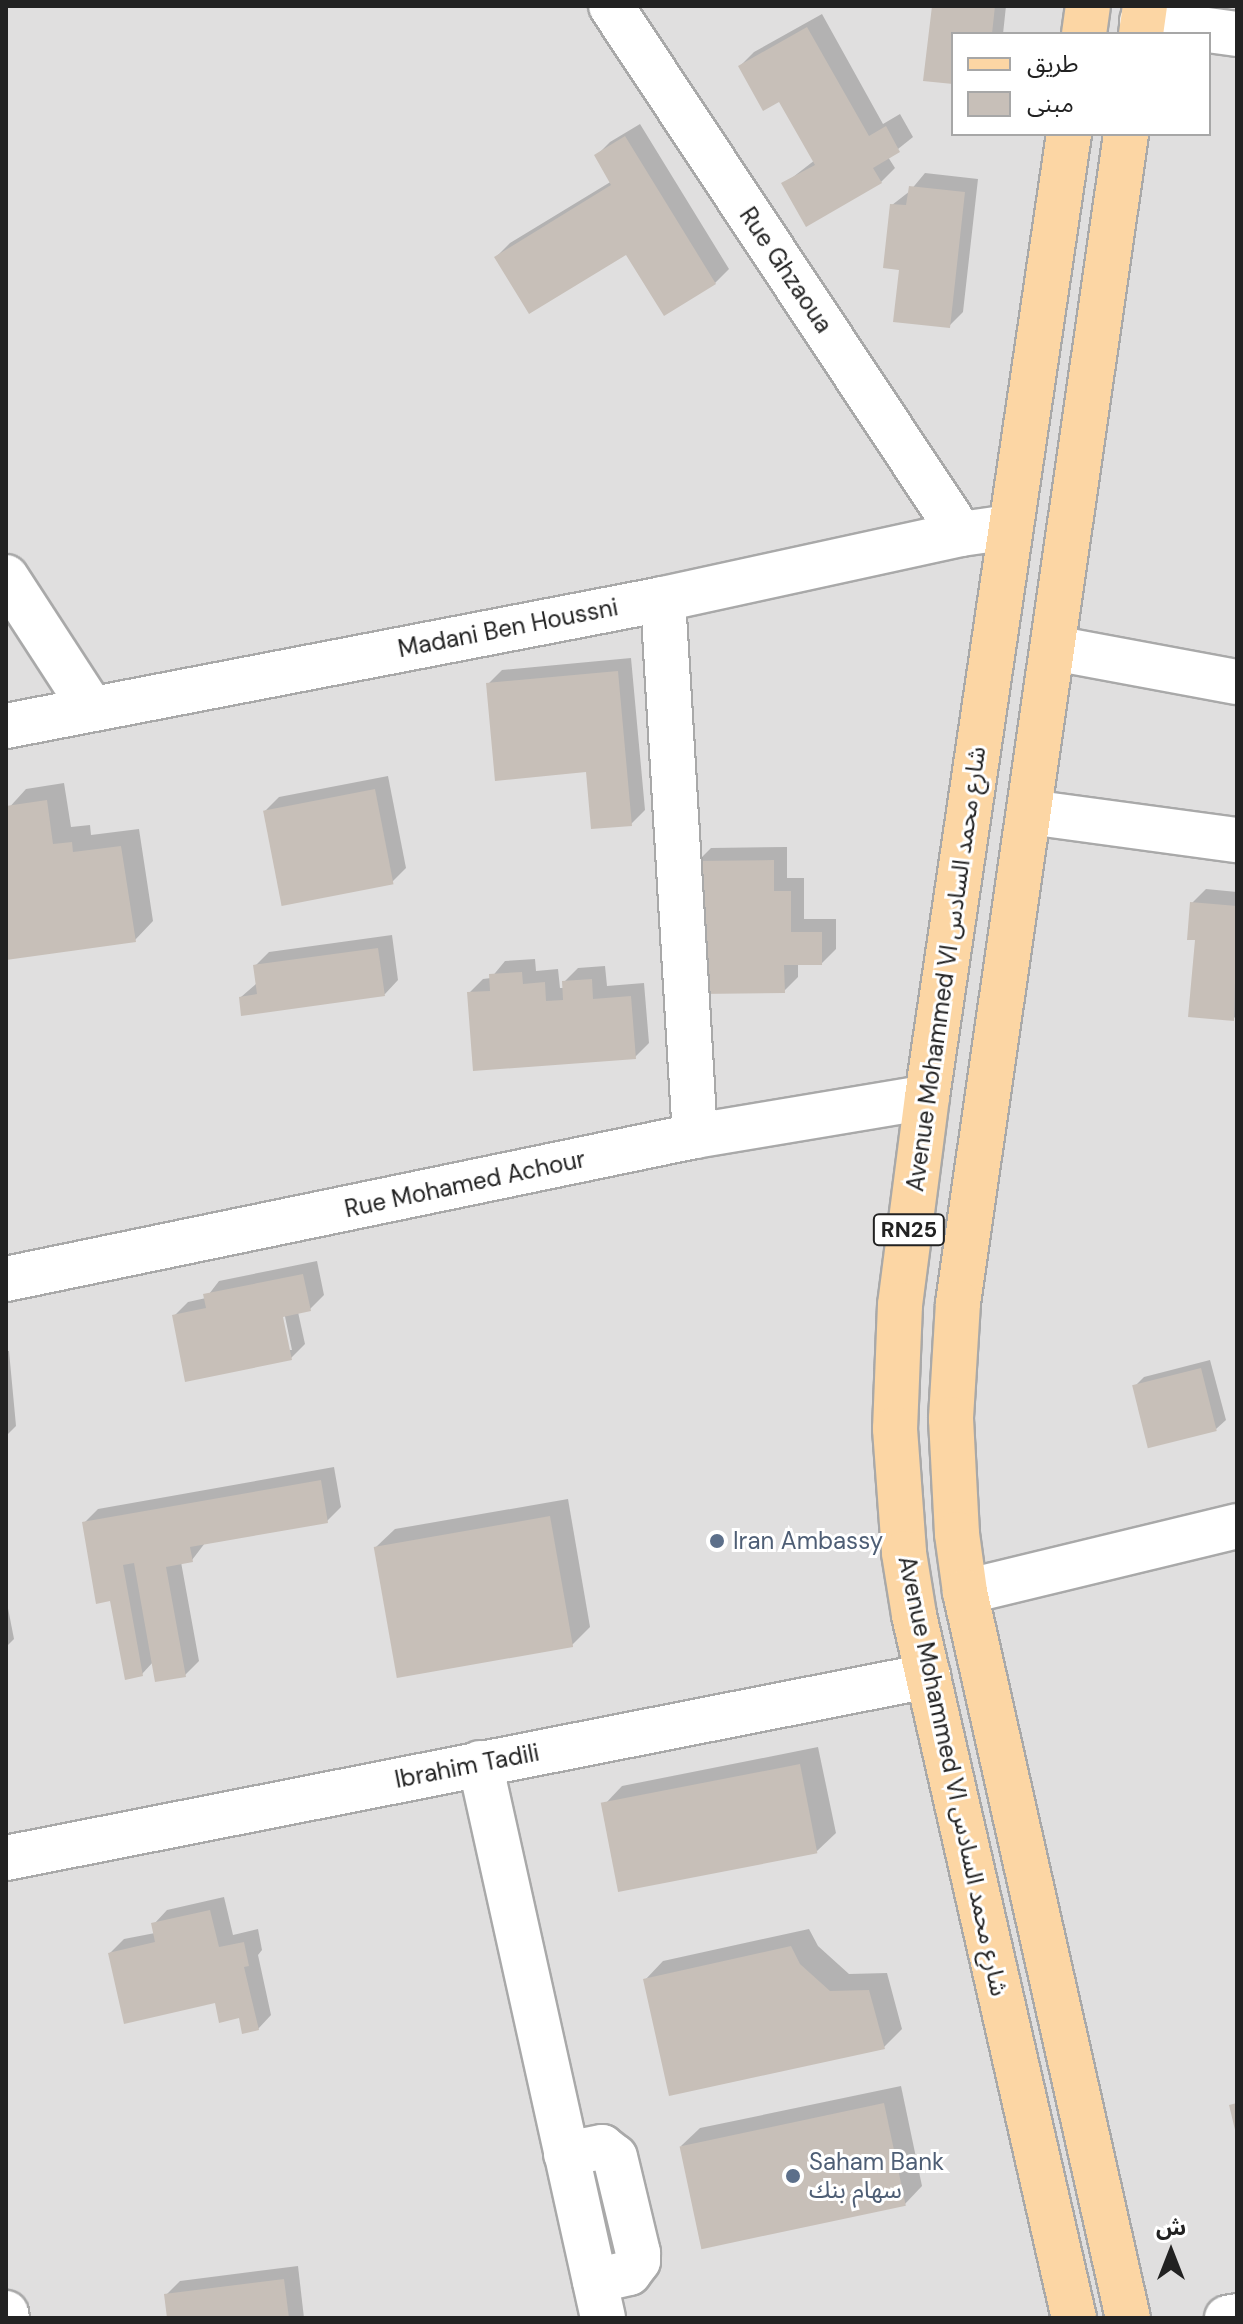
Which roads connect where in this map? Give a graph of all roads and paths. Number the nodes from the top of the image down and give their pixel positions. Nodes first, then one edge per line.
1 (611, 6) edge
2 (1088, 6) edge
3 (1143, 20) edge
4 (1084, 32) edge
5 (1237, 34) edge
6 (1069, 136) edge
7 (1126, 136) edge
8 (1009, 527) junction
9 (961, 534) junction
10 (6, 577) edge
11 (663, 599) junction
12 (1053, 648) junction
13 (1237, 682) edge
14 (91, 708) junction
15 (6, 726) edge
16 (1029, 812) junction
17 (1237, 840) edge
18 (927, 1097) junction
19 (695, 1136) junction
20 (6, 1279) edge
21 (1237, 1526) edge
22 (965, 1592) junction
23 (928, 1676) junction
24 (480, 1763) junction
25 (6, 1858) edge
26 (599, 2299) edge
27 (1237, 2316) edge
28 (1074, 2318) edge
29 (1128, 2318) edge
30 (1227, 2318) edge

1 - 9 street, Rue Ghzaoua
2 - 4 main road
3 - 5 street
6 - 8 main road, Avenue Mohammed VI شارع محمد السادس / RN25
7 - 12 main road, Avenue Mohammed VI شارع محمد السادس / RN25
8 - 9 street, Madani Ben Houssni
8 - 18 main road, Avenue Mohammed VI شارع محمد السادس / RN25
9 - 11 street, Madani Ben Houssni
10 - 14 street
11 - 14 street, Madani Ben Houssni
11 - 19 street
12 - 13 street
12 - 16 main road, Avenue Mohammed VI شارع محمد السادس / RN25
14 - 15 street, Madani Ben Houssni
16 - 17 street
16 - 22 main road, Avenue Mohammed VI شارع محمد السادس / RN25
18 - 19 street, Rue Mohamed Achour
18 - 23 main road, Avenue Mohammed VI شارع محمد السادس / RN25
19 - 20 street, Rue Mohamed Achour
21 - 22 street
22 - 29 main road, Avenue Mohammed VI شارع محمد السادس / RN25
23 - 24 street, Ibrahim Tadili
23 - 28 main road, Avenue Mohammed VI شارع محمد السادس / RN25
24 - 25 street, Ibrahim Tadili
24 - 26 street
27 - 30 street

